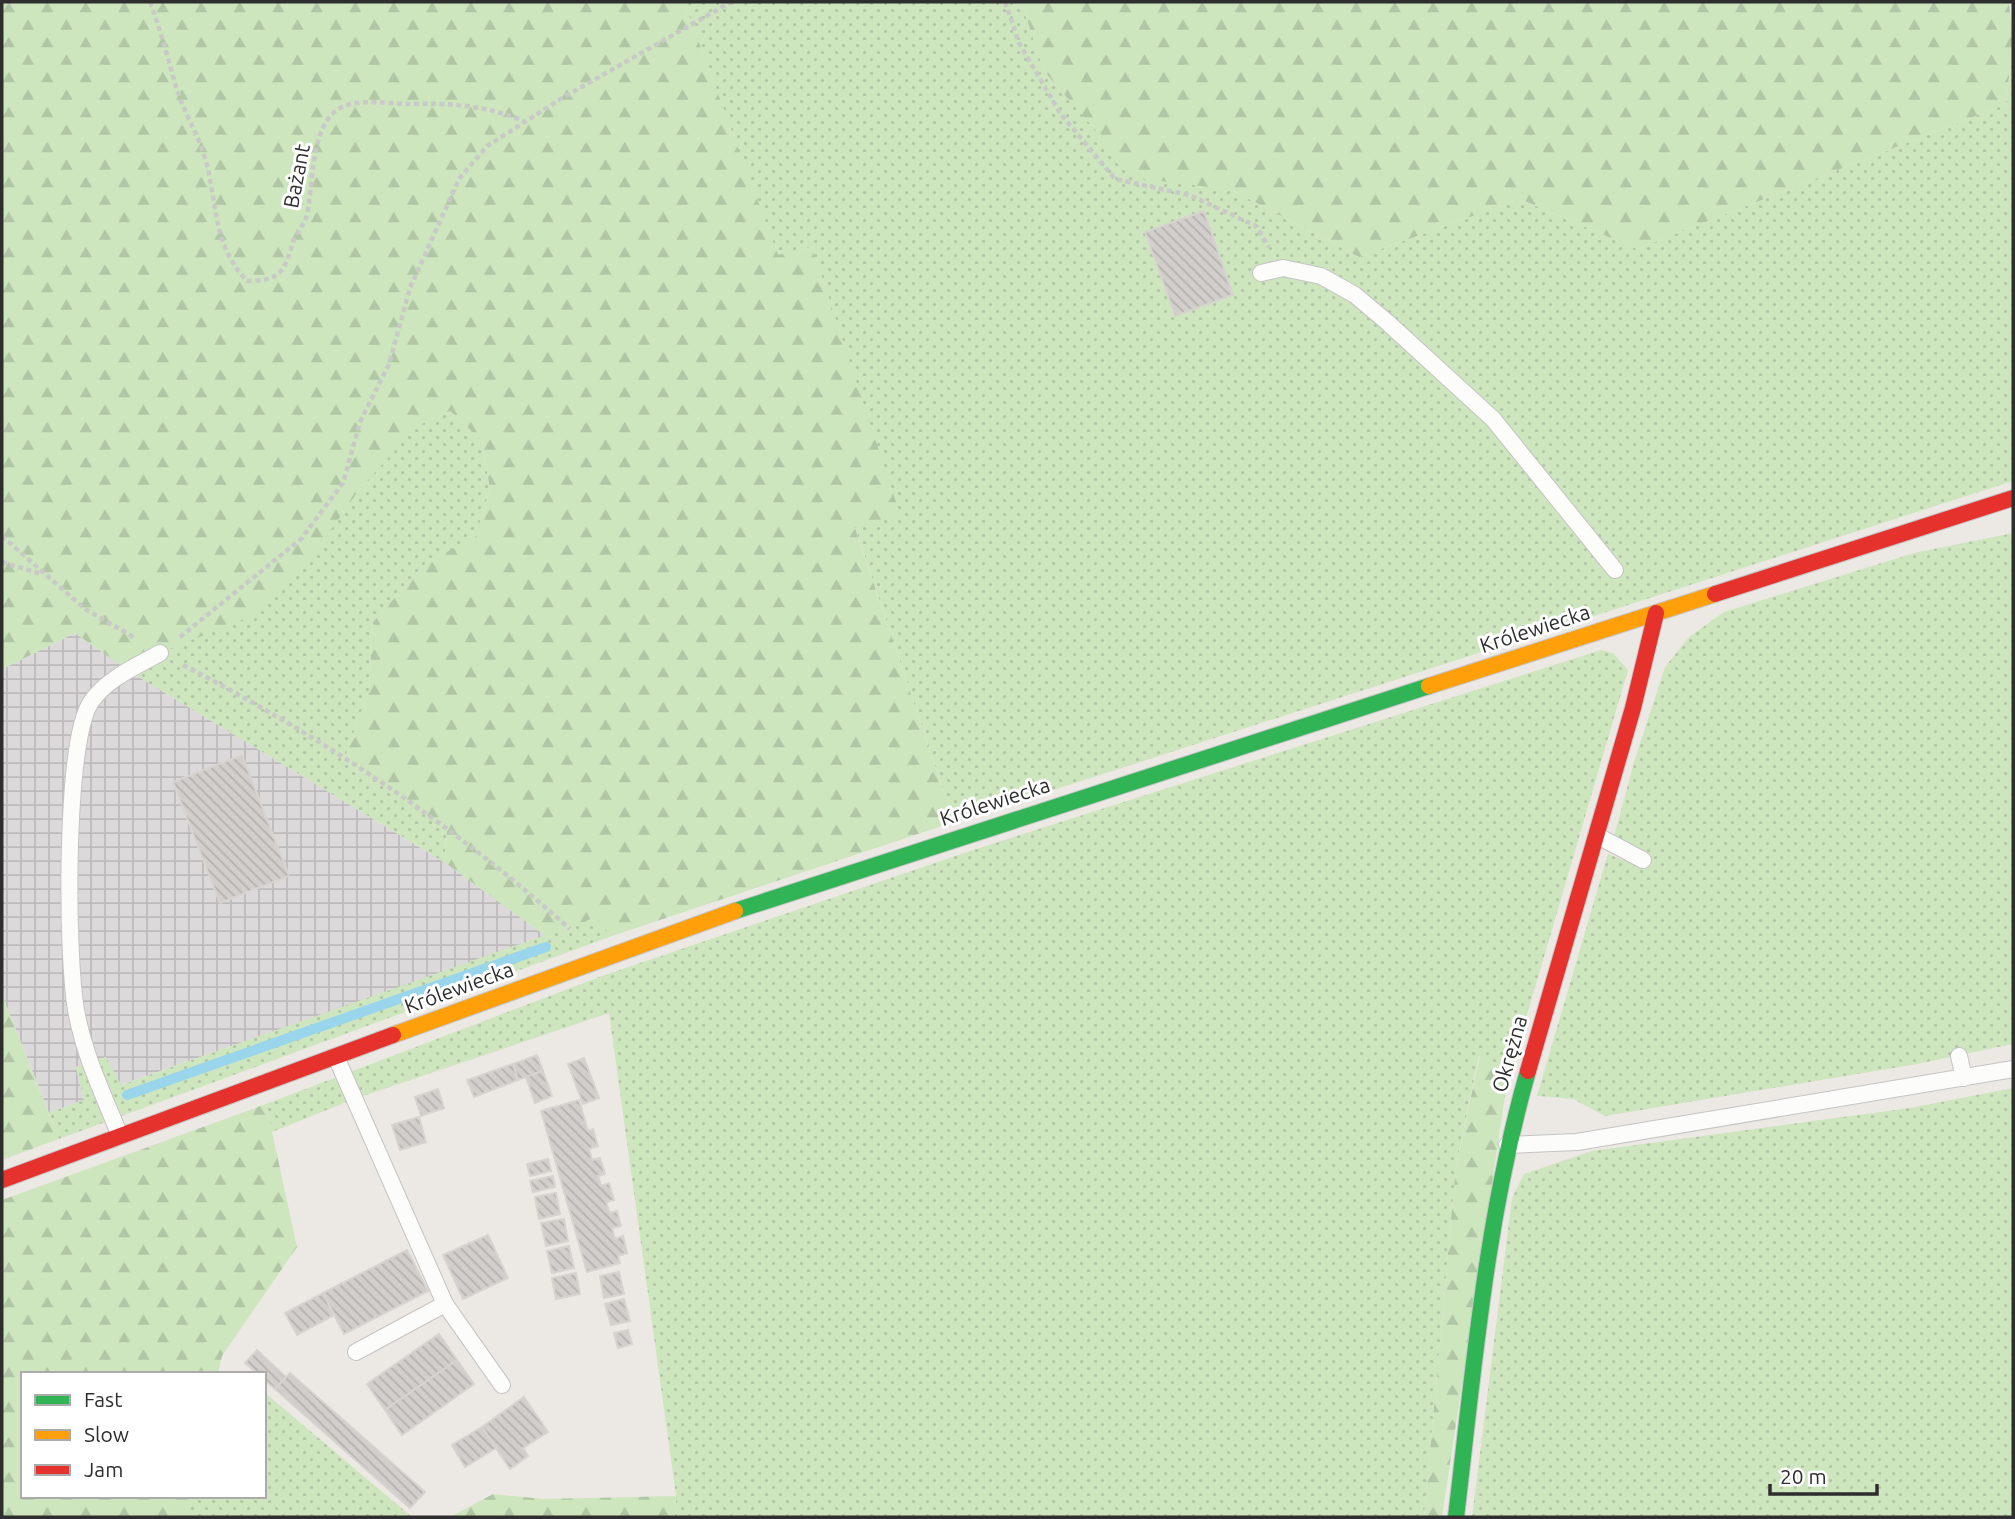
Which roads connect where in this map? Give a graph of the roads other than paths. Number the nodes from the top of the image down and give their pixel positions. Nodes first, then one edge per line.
1 (1261, 272) dead end
2 (2013, 498) edge
3 (1615, 570) dead end
4 (1656, 613) junction
5 (160, 653) road end
6 (1596, 835) junction
7 (1643, 860) dead end
8 (336, 1055) junction
9 (1958, 1056) dead end
10 (2013, 1069) edge
11 (1964, 1078) junction
12 (120, 1136) junction
13 (1507, 1145) junction
14 (2, 1180) edge
15 (445, 1304) junction
16 (356, 1352) dead end
17 (502, 1385) dead end
18 (1456, 1517) edge

1 - 3 lane
2 - 4 main road, Królewiecka
4 - 6 main road, Okrężna
4 - 8 main road, Królewiecka
5 - 12 lane
6 - 7 lane
6 - 13 main road, Okrężna
8 - 12 main road, Królewiecka
8 - 15 lane
9 - 11 lane
10 - 11 lane
11 - 13 lane
12 - 14 main road, Królewiecka
13 - 18 main road, Okrężna
15 - 16 lane
15 - 17 lane

